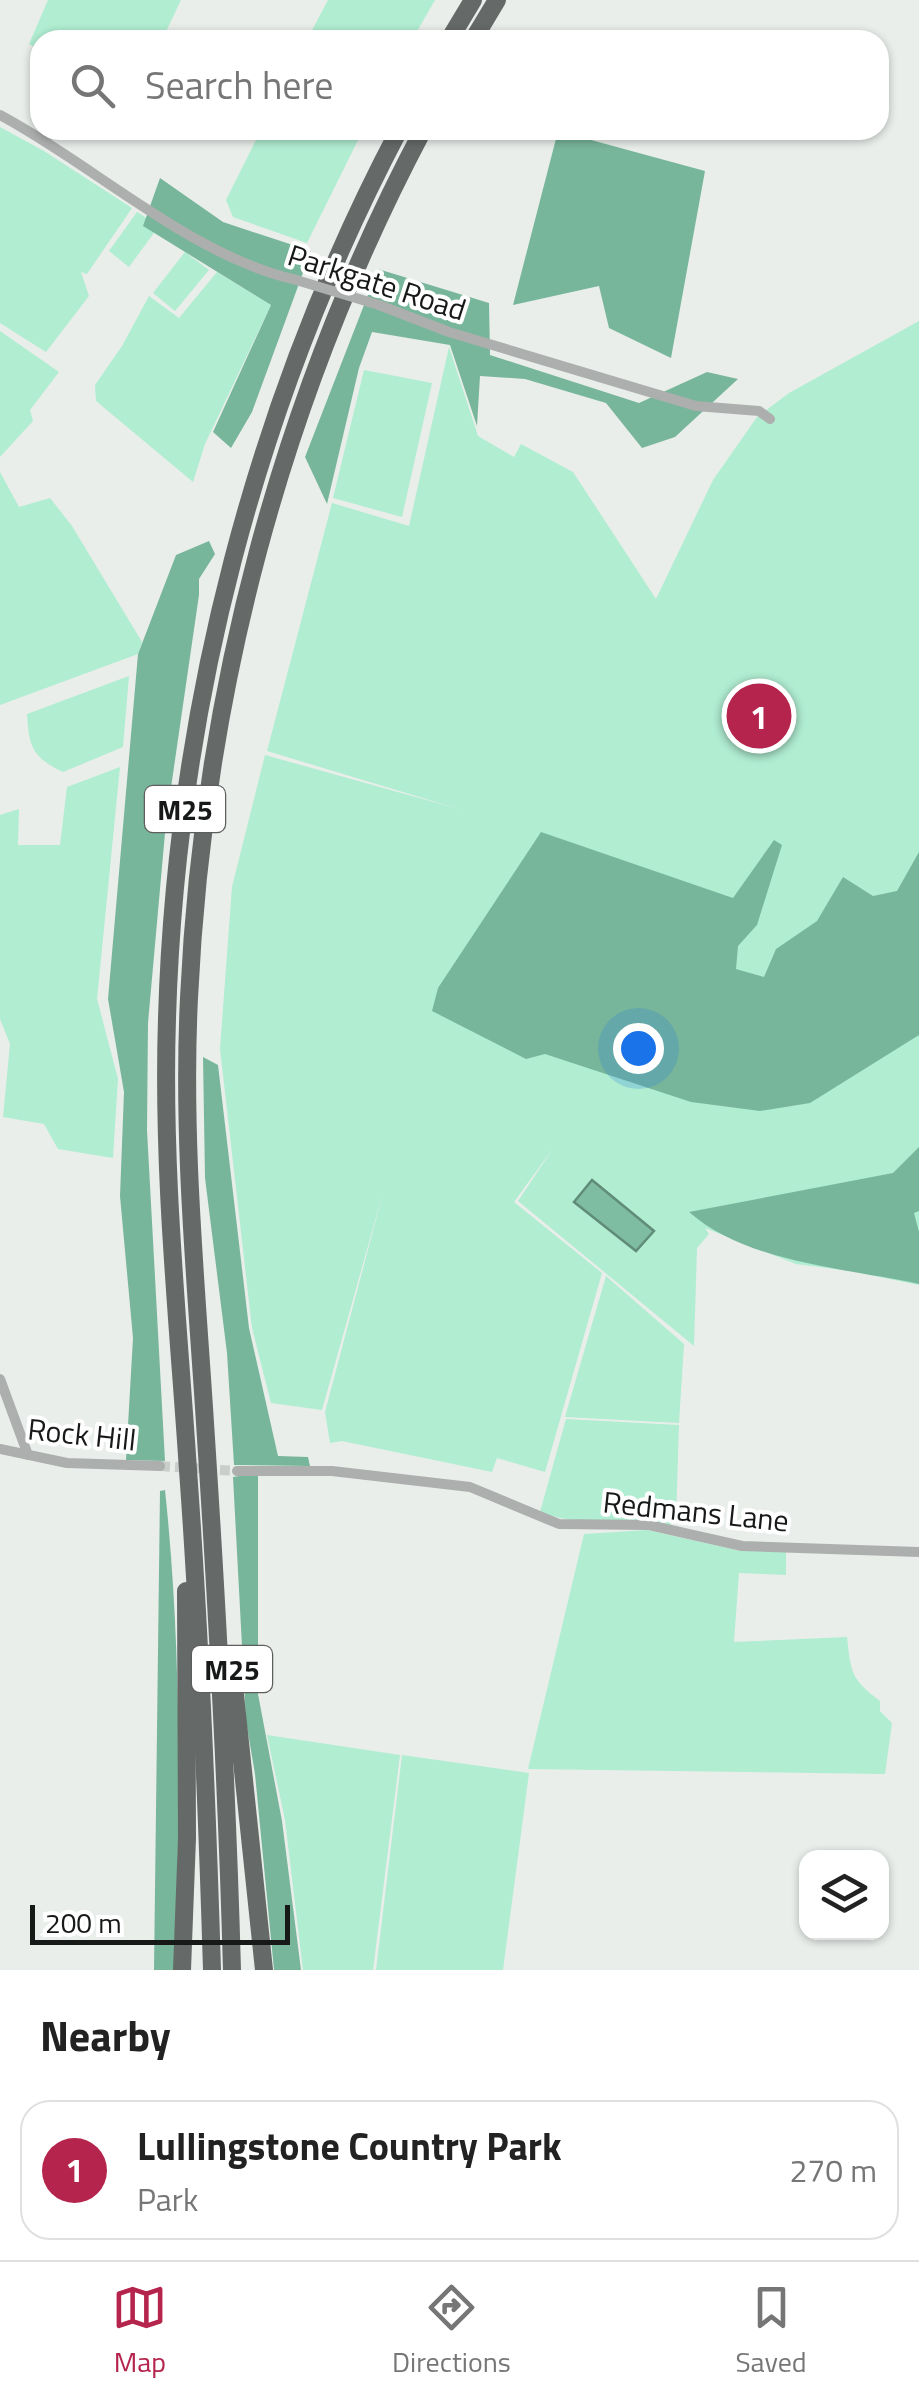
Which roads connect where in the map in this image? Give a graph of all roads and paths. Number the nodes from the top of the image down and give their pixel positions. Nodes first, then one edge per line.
1 (473, 0) edge
2 (497, 0) edge
3 (454, 30) edge
4 (479, 30) edge
5 (0, 114) edge
6 (30, 131) edge
7 (46, 140) edge
8 (394, 140) edge
9 (418, 140) edge
10 (770, 419) dead end
11 (201, 1369) junction
12 (0, 1379) edge
13 (0, 1449) edge
14 (28, 1455) junction
15 (160, 1466) tunnel mouth
16 (237, 1470) tunnel mouth
17 (192, 1523) junction
18 (919, 1552) edge
19 (182, 1970) edge
20 (212, 1970) edge
21 (232, 1970) edge
22 (264, 1970) edge

1 - 3 highway
2 - 4 highway
5 - 6 street, Parkgate Road, bridge
7 - 10 street, Parkgate Road, bridge
8 - 17 highway, M25
9 - 11 highway, M25
11 - 21 highway, M25
11 - 22 highway, M25
12 - 14 street
13 - 14 street, Rock Hill
14 - 15 street, Rock Hill
16 - 18 street, Redmans Lane
17 - 19 highway, M25
17 - 20 highway, M25

